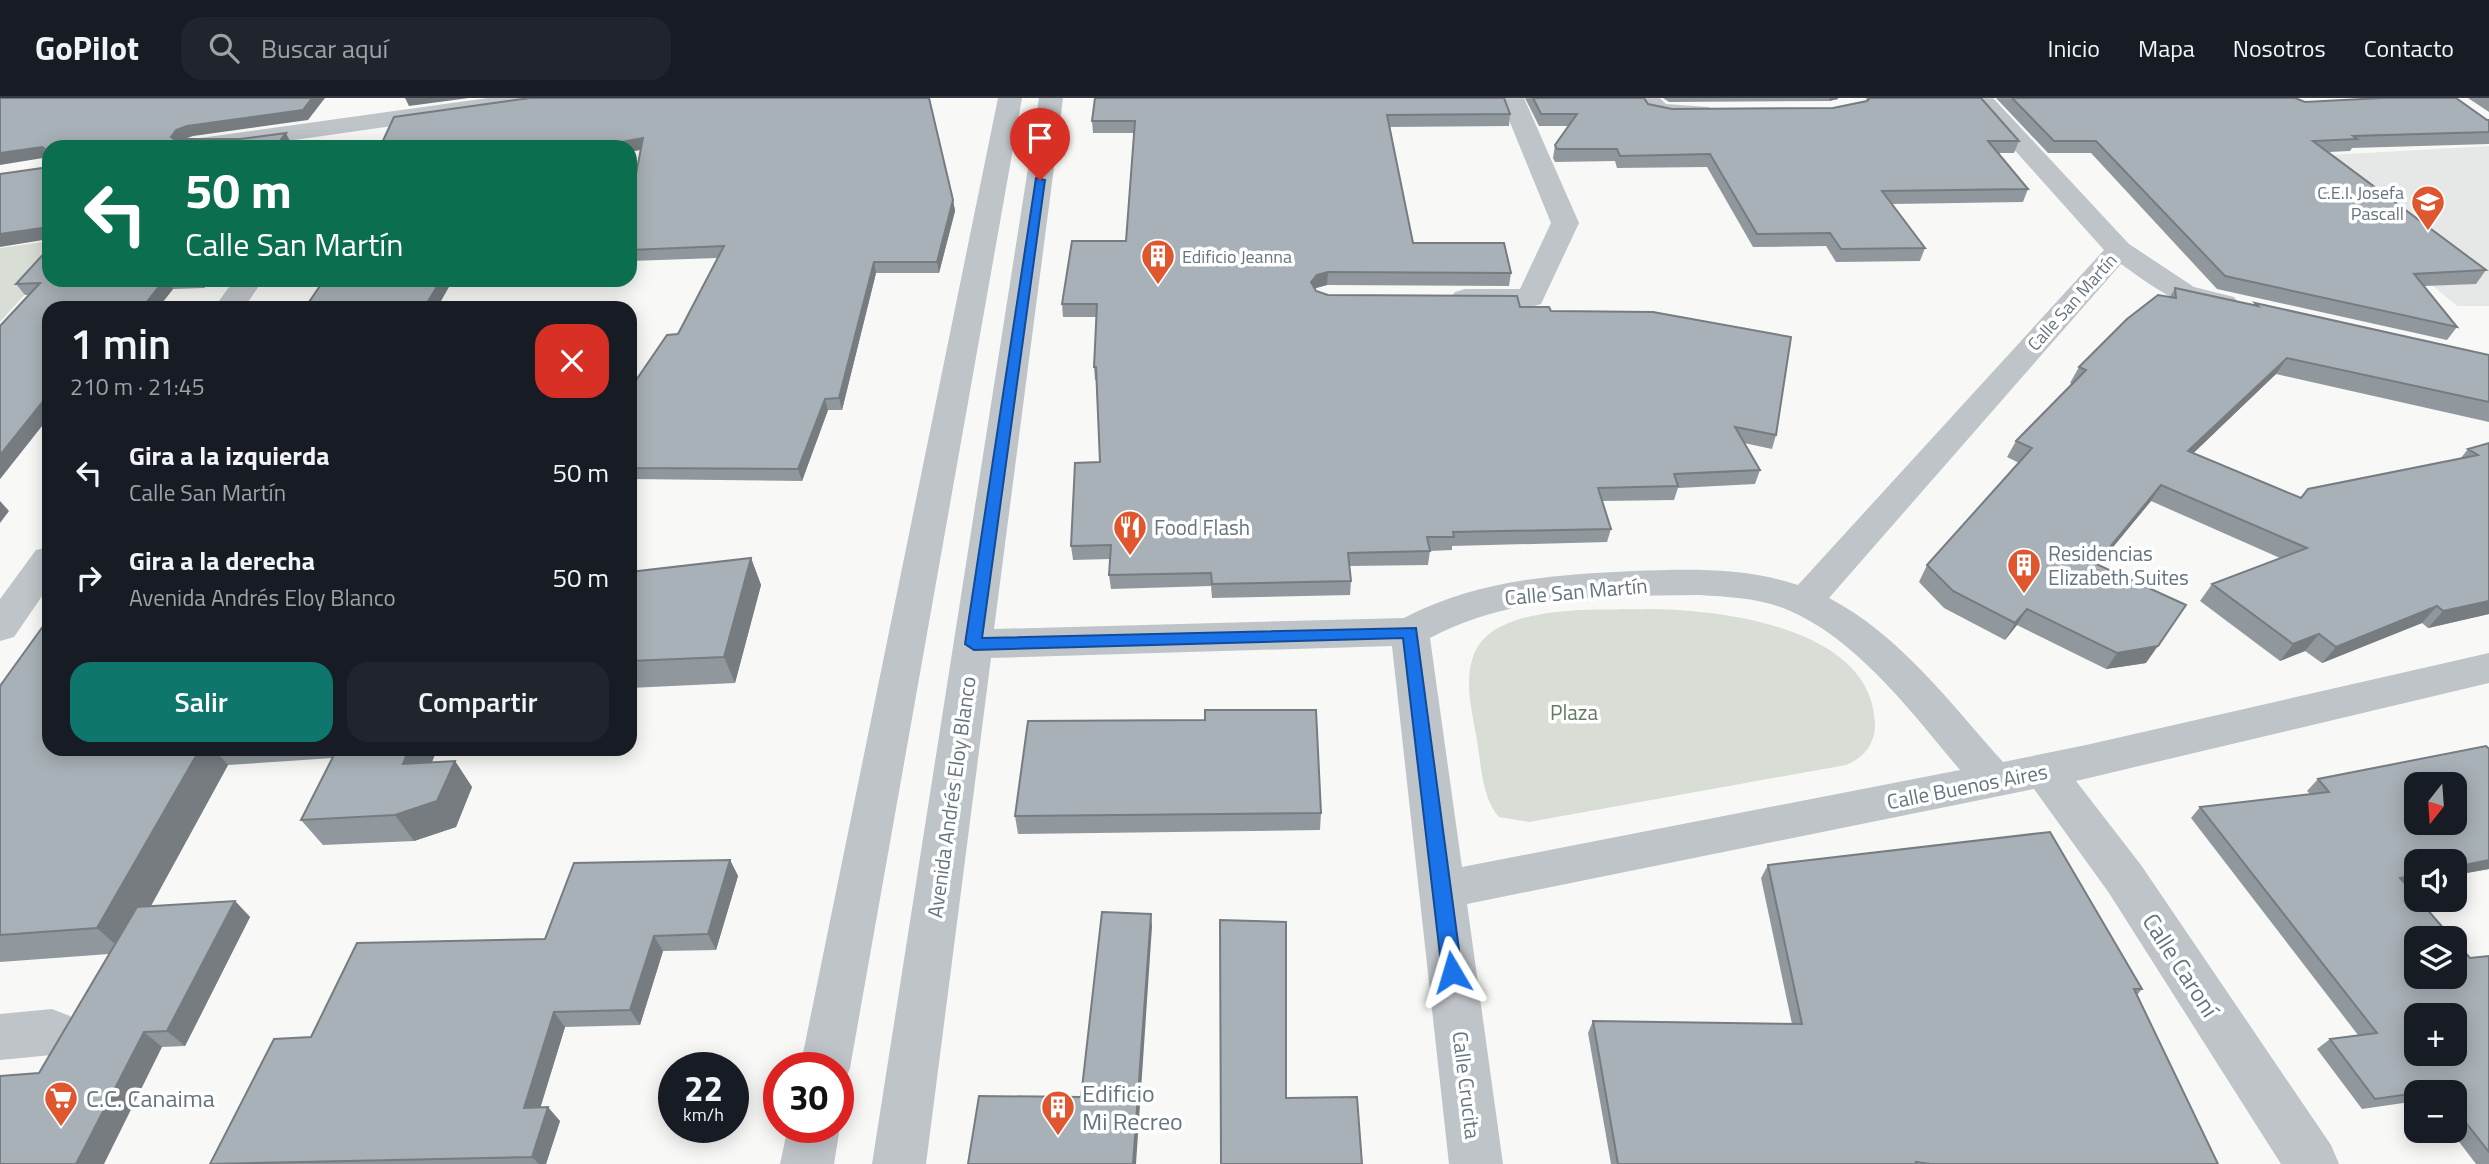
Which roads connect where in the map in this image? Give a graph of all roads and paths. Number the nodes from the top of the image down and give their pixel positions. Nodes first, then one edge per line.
1 (382, 98) edge
2 (539, 98) edge
3 (1010, 98) edge
4 (1051, 98) edge
5 (1513, 98) edge
6 (1647, 98) edge
7 (1980, 98) edge
8 (1723, 112) edge
9 (364, 122) junction
10 (241, 140) edge
11 (351, 140) edge
12 (2119, 250) junction
13 (1436, 298) edge
14 (2250, 308) edge
15 (42, 569) edge
16 (1805, 601) junction
17 (0, 627) edge
18 (1410, 632) junction
19 (974, 644) junction
20 (2489, 668) edge
21 (2044, 770) junction
22 (1994, 780) junction
23 (1442, 890) junction
24 (52, 1032) dead end
25 (0, 1037) edge
26 (828, 1052) edge
27 (811, 1143) edge
28 (807, 1164) edge
29 (899, 1164) edge
30 (1476, 1164) edge
31 (2312, 1164) edge

1 - 9 street
2 - 9 street
3 - 26 street
4 - 19 street, Avenida Andrés Eloy Blanco
5 - 13 street
6 - 8 street
7 - 12 street, Calle San Martín
9 - 10 street
9 - 11 street
12 - 14 street
12 - 16 street, Calle San Martín
15 - 17 street
16 - 18 street, Calle San Martín
16 - 22 street, Calle San Martín
18 - 19 street, Calle San Martín
18 - 23 street, Calle Crucita
19 - 29 street, Avenida Andrés Eloy Blanco
20 - 21 street, Calle Buenos Aires
21 - 22 street, Calle Buenos Aires
21 - 31 street, Calle Caroní
22 - 23 street, Calle Buenos Aires
23 - 30 street, Calle Crucita
24 - 25 street
27 - 28 street

